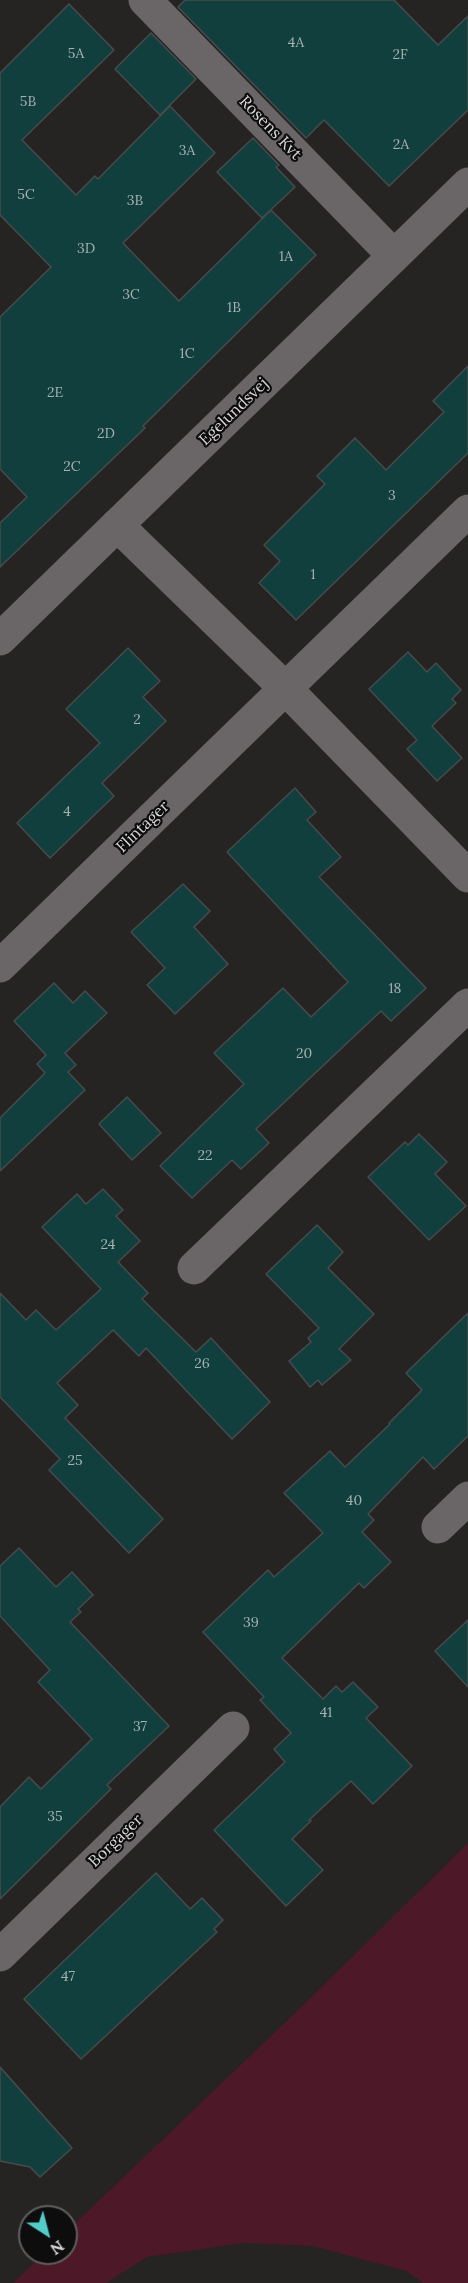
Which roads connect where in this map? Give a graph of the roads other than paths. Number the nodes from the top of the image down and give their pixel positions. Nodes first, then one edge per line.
1 (145, 0) edge
2 (468, 184) edge
3 (394, 256) junction
4 (468, 511) edge
5 (117, 525) junction
6 (0, 639) edge
7 (286, 689) junction
8 (468, 876) edge
9 (0, 966) edge
10 (468, 1005) edge
11 (194, 1268) dead end
12 (468, 1498) edge
13 (438, 1527) dead end
14 (232, 1728) dead end
15 (0, 1955) edge

1 - 3 street, Rosens Kvt
2 - 3 street, Egelundsvej
3 - 5 street, Egelundsvej
4 - 7 street, Flintager
5 - 6 street, Egelundsvej
5 - 7 street
7 - 8 street
7 - 9 street, Flintager
10 - 11 street
12 - 13 street
14 - 15 street, Borgager

